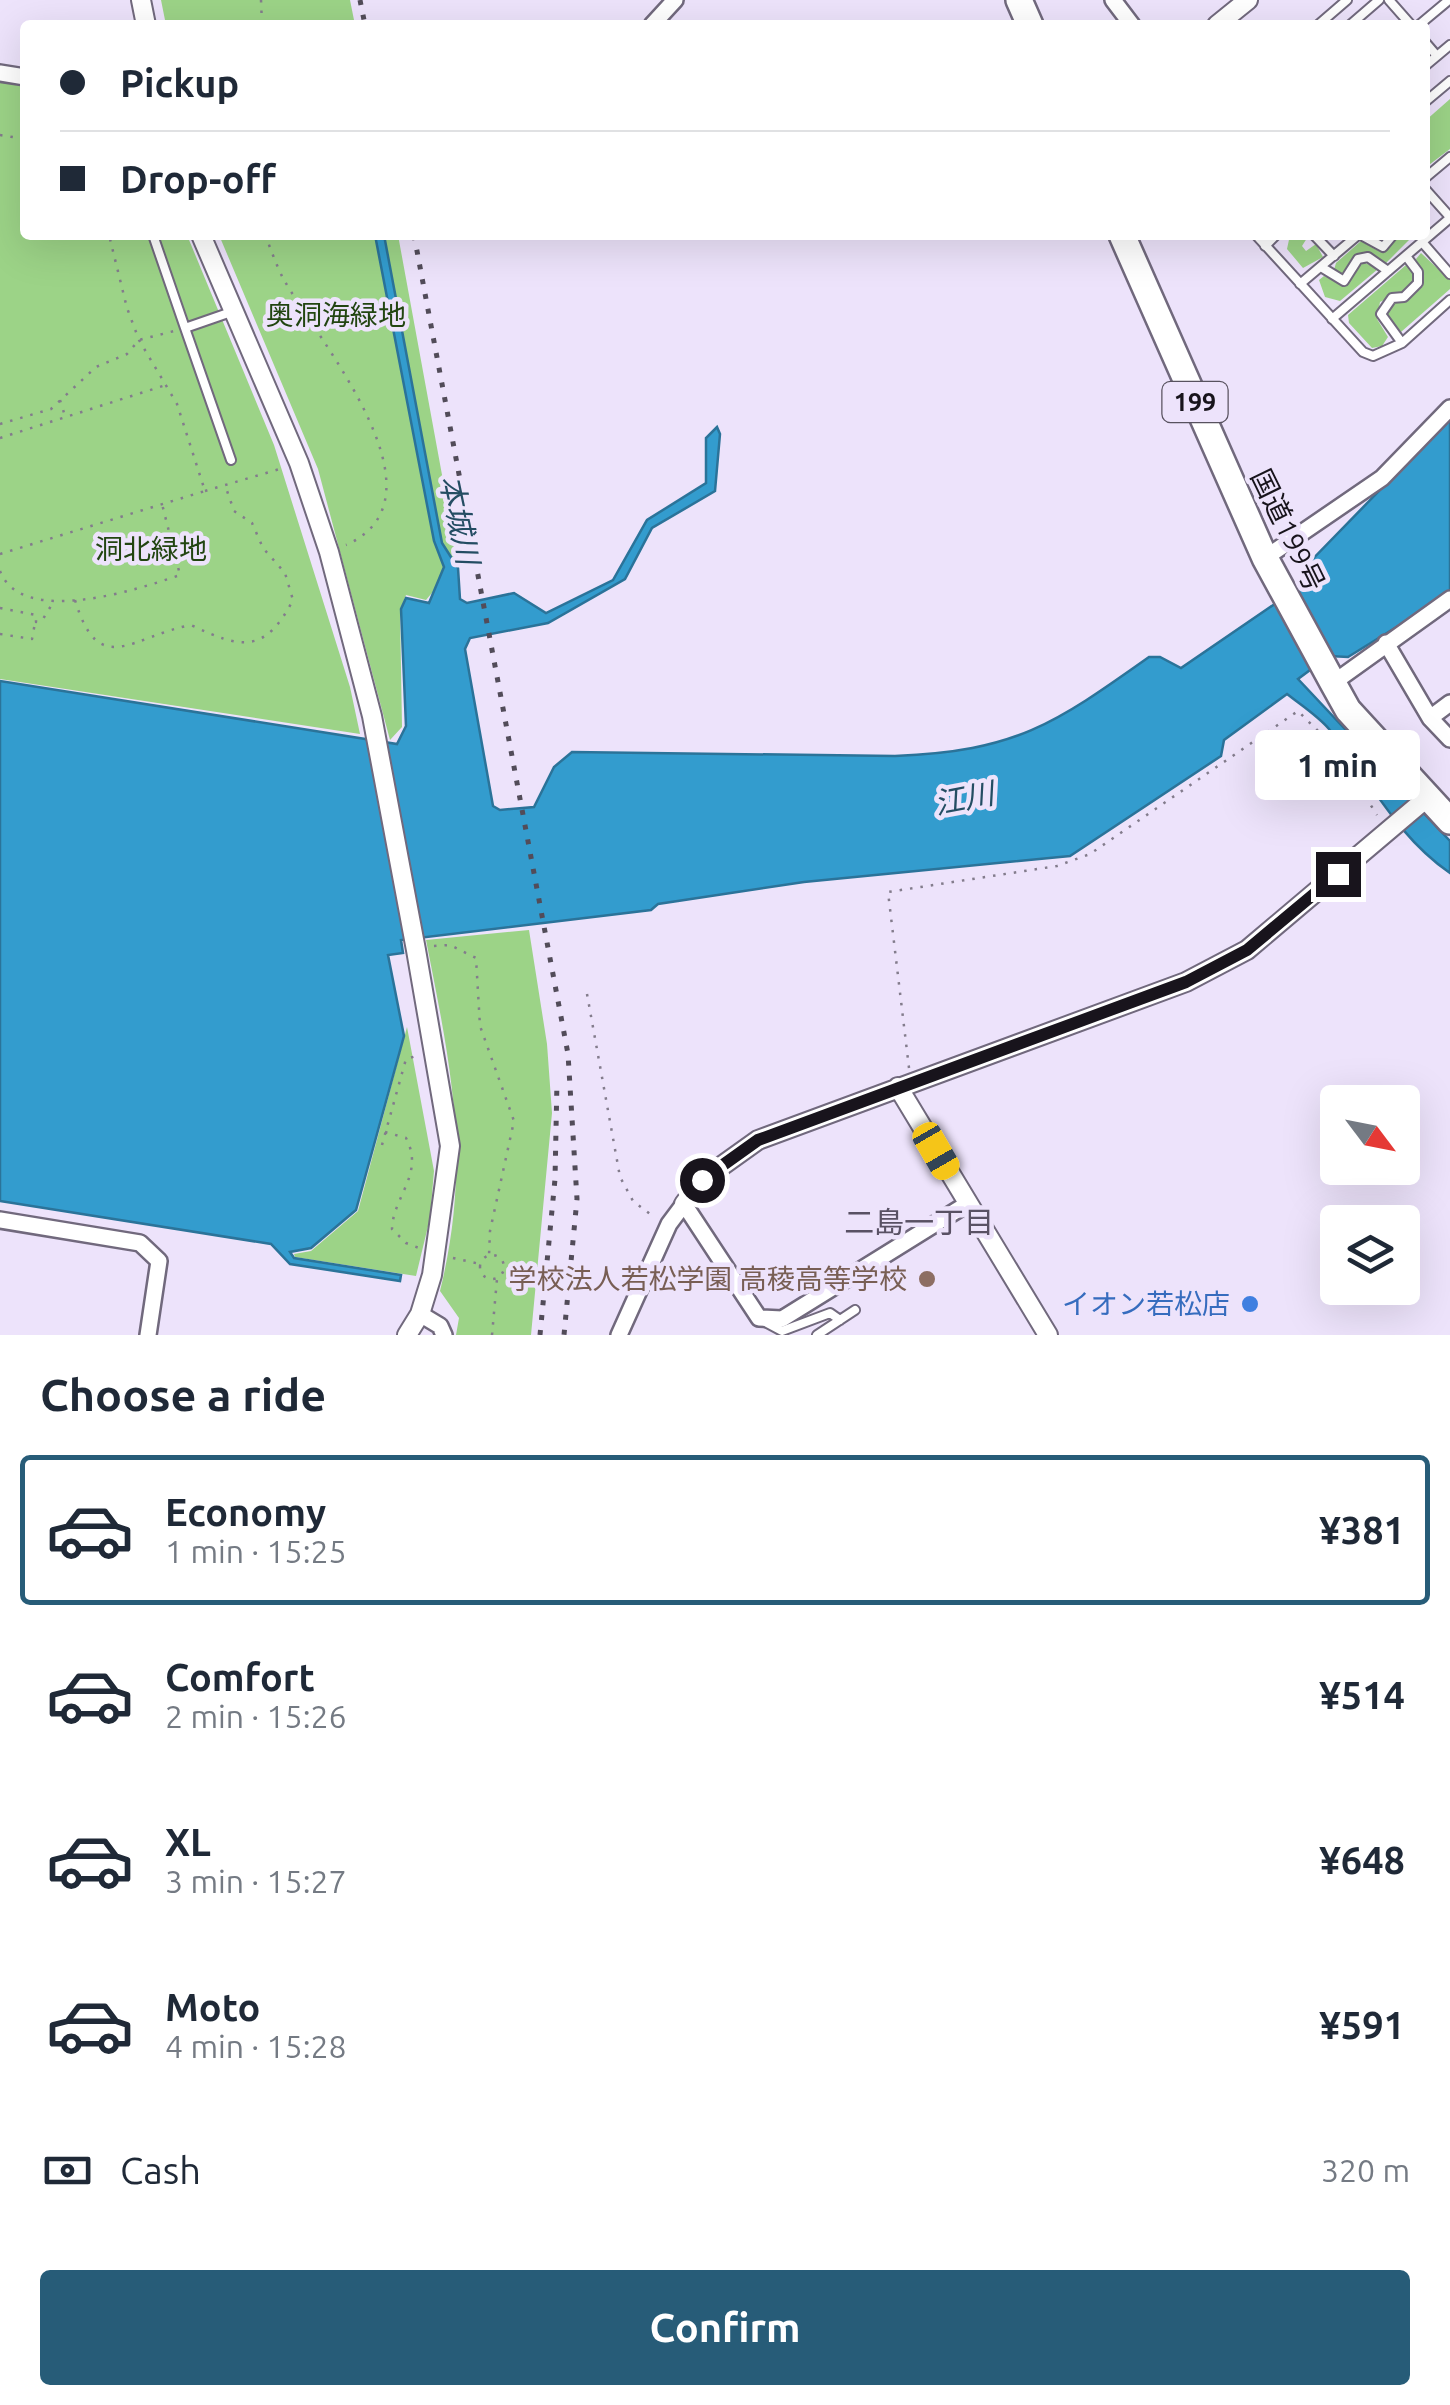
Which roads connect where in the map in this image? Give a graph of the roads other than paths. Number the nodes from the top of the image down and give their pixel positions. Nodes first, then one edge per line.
1 (674, 0) edge
2 (1113, 0) edge
3 (1248, 0) edge
4 (1347, 0) edge
5 (1379, 0) edge
6 (1389, 0) edge
7 (1449, 0) edge
8 (656, 20) edge
9 (1128, 20) edge
10 (1224, 20) edge
11 (1324, 20) edge
12 (1356, 20) edge
13 (1406, 20) edge
14 (1425, 20) edge
15 (1450, 46) edge
16 (1430, 48) edge
17 (1437, 56) junction
18 (1430, 62) edge
19 (1450, 81) edge
20 (1430, 98) edge
21 (1450, 157) edge
22 (1430, 174) edge
23 (1430, 194) edge
24 (1450, 218) edge
25 (155, 240) edge
26 (204, 240) edge
27 (1124, 240) edge
28 (1260, 240) edge
29 (1271, 240) edge
30 (1319, 240) edge
31 (1351, 240) edge
32 (1363, 240) edge
33 (1389, 240) edge
34 (1421, 240) edge
35 (1423, 240) edge
36 (1265, 246) junction
37 (1334, 256) junction
38 (1406, 256) junction
39 (1320, 267) junction
40 (1388, 271) junction
41 (1450, 274) edge
42 (1300, 284) junction
43 (1450, 300) edge
44 (234, 310) junction
45 (1332, 319) junction
46 (185, 328) junction
47 (1402, 344) junction
48 (1450, 408) edge
49 (231, 460) dead end
50 (1268, 563) junction
51 (1450, 599) edge
52 (1386, 643) junction
53 (1331, 678) junction
54 (1450, 703) edge
55 (1430, 718) junction
56 (1450, 739) edge
57 (1428, 797) junction
58 (1450, 821) edge
59 (904, 1079) junction
60 (684, 1204) junction
61 (967, 1204) junction
62 (0, 1220) edge
63 (855, 1310) dead end
64 (420, 1314) junction
65 (759, 1318) junction
66 (840, 1320) junction
67 (148, 1335) edge
68 (407, 1335) edge
69 (444, 1335) edge
70 (619, 1335) edge
71 (769, 1335) edge
72 (817, 1335) edge
73 (1048, 1335) edge

1 - 8 street
2 - 9 street
3 - 10 street
4 - 11 lane
5 - 12 lane
6 - 13 lane
7 - 14 lane
15 - 17 lane
16 - 17 lane
17 - 18 lane
19 - 20 lane
21 - 22 lane
23 - 24 lane
25 - 46 lane
26 - 44 street
27 - 50 highway, 国道199号 / 199
28 - 36 lane
29 - 36 lane
30 - 37 lane
31 - 37 lane
32 - 33 lane
34 - 38 lane
35 - 41 lane
36 - 42 lane
37 - 39 lane
38 - 40 lane
38 - 47 lane
39 - 40 lane
39 - 42 lane
40 - 45 lane
42 - 45 lane
43 - 47 lane
44 - 46 lane
44 - 64 street
45 - 47 lane
46 - 49 lane
48 - 50 street
50 - 53 highway, 国道199号 / 199
51 - 52 street
52 - 53 street
52 - 55 street
53 - 57 highway, 国道199号 / 199
54 - 55 street
55 - 56 street
57 - 58 highway, 国道199号 / 199
57 - 59 street
59 - 60 street
59 - 61 street
60 - 65 street
60 - 70 street
61 - 65 street
61 - 73 street
62 - 67 street
63 - 66 lane
64 - 68 street
64 - 69 street
65 - 66 lane
65 - 71 lane
66 - 72 lane

